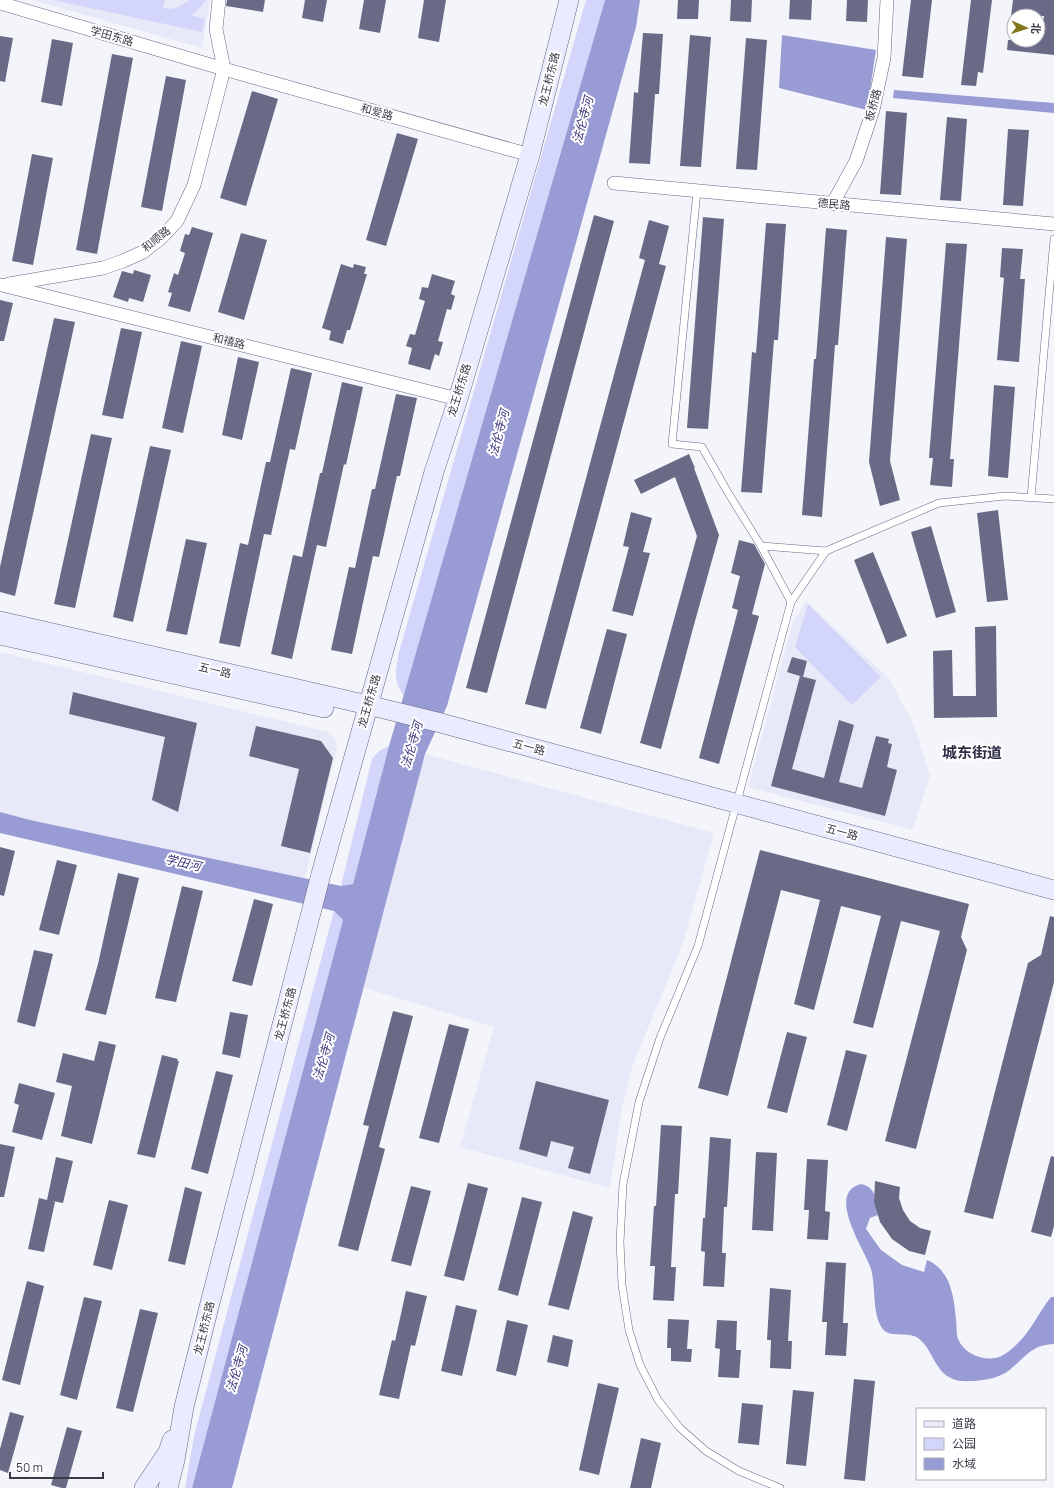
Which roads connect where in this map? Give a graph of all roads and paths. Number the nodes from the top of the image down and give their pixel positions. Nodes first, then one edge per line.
1 (219, 0) edge
2 (569, 0) edge
3 (887, 0) edge
4 (0, 3) edge
5 (224, 69) junction
6 (530, 155) junction
7 (614, 183) dead end
8 (697, 191) junction
9 (833, 203) junction
10 (1054, 224) edge
11 (1054, 239) edge
12 (1, 285) edge
13 (458, 398) junction
14 (1031, 497) junction
15 (1054, 499) edge
16 (761, 546) junction
17 (826, 552) junction
18 (791, 602) junction
19 (0, 621) edge
20 (0, 635) edge
21 (366, 711) junction
22 (735, 809) junction
23 (1054, 890) edge
24 (1054, 900) edge
25 (184, 1407) junction
26 (144, 1488) edge
27 (168, 1488) edge
28 (780, 1488) edge

1 - 5 street
2 - 6 main road, 龙王桥东路
3 - 9 street, 板桥路
4 - 5 street, 学田东路
5 - 6 street, 和爱路
5 - 12 street, 和顺路
6 - 13 main road, 龙王桥东路
7 - 8 street, 德民路
8 - 9 street, 德民路
8 - 16 lane
9 - 10 street, 德民路
11 - 14 lane
12 - 13 street, 和禧路
13 - 21 main road, 龙王桥东路
14 - 15 lane
14 - 17 lane
16 - 17 lane
16 - 18 lane
17 - 18 lane
18 - 22 lane
19 - 21 main road, 五一路
20 - 21 main road, 五一路
21 - 22 main road, 五一路
21 - 25 main road, 龙王桥东路
22 - 23 main road, 五一路
22 - 24 main road, 五一路
22 - 28 lane
25 - 26 main road, 龙王桥东路
25 - 27 main road, 龙王桥东路

